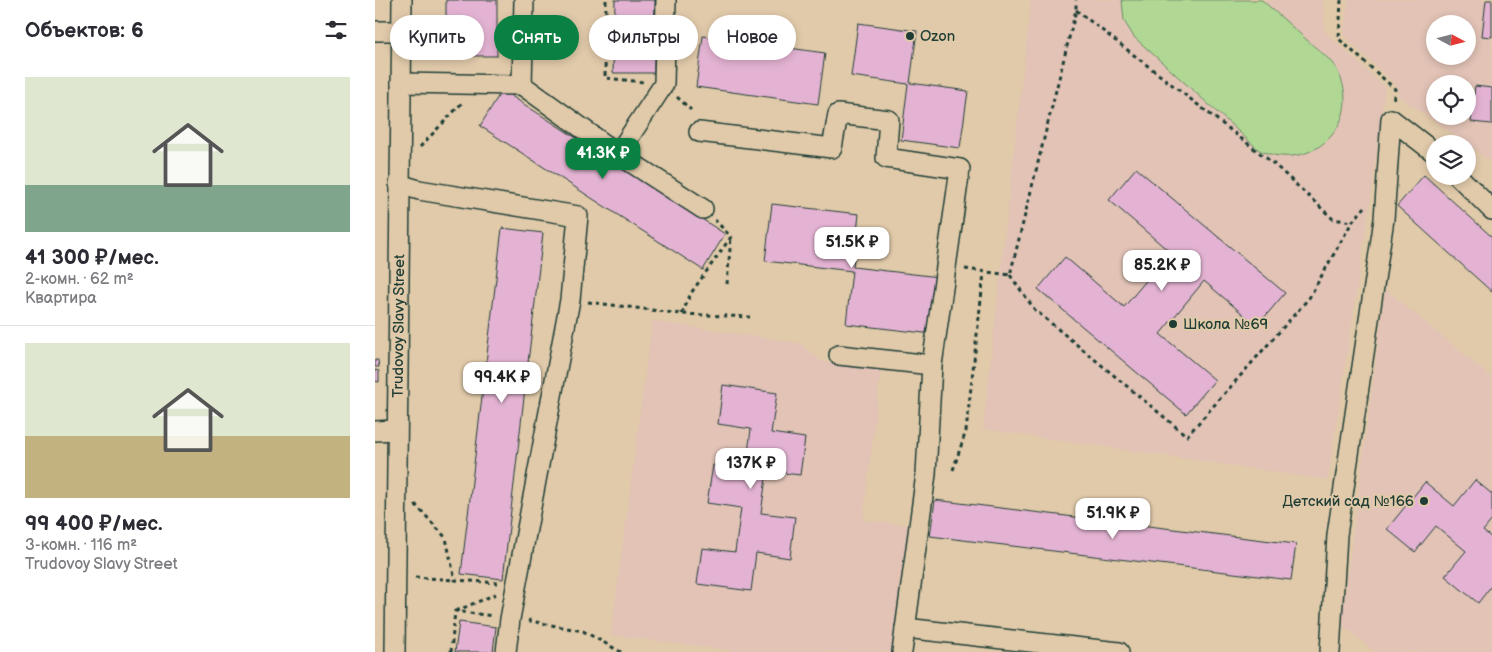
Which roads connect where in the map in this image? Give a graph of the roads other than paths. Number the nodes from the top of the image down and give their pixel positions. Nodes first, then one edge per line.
1 (402, 0) edge
2 (524, 0) edge
3 (666, 0) edge
4 (402, 15) edge
5 (375, 31) edge
6 (390, 31) edge
7 (401, 60) edge
8 (401, 83) junction
9 (523, 85) junction
10 (699, 132) dead end
11 (1426, 146) edge
12 (619, 154) junction
13 (399, 184) junction
14 (1386, 185) junction
15 (1467, 185) edge
16 (1370, 201) road end
17 (703, 209) road end
18 (1492, 210) edge
19 (839, 355) dead end
20 (932, 365) junction
21 (396, 430) junction
22 (375, 431) edge
23 (905, 628) junction
24 (395, 652) edge
25 (506, 652) edge
26 (902, 652) edge
27 (1119, 652) edge
28 (1330, 652) edge

1 - 4 street, Trudovoy Slavy Street
2 - 9 street
3 - 12 street
5 - 6 street
7 - 8 street, Trudovoy Slavy Street
8 - 9 street
8 - 13 street, Trudovoy Slavy Street
9 - 12 street
10 - 20 street
11 - 14 street
12 - 17 street
13 - 21 street, Trudovoy Slavy Street
13 - 25 street
14 - 16 street
14 - 28 street
15 - 18 street
19 - 20 street
20 - 23 street
21 - 22 street
21 - 24 street, Trudovoy Slavy Street
23 - 26 street
23 - 27 street

